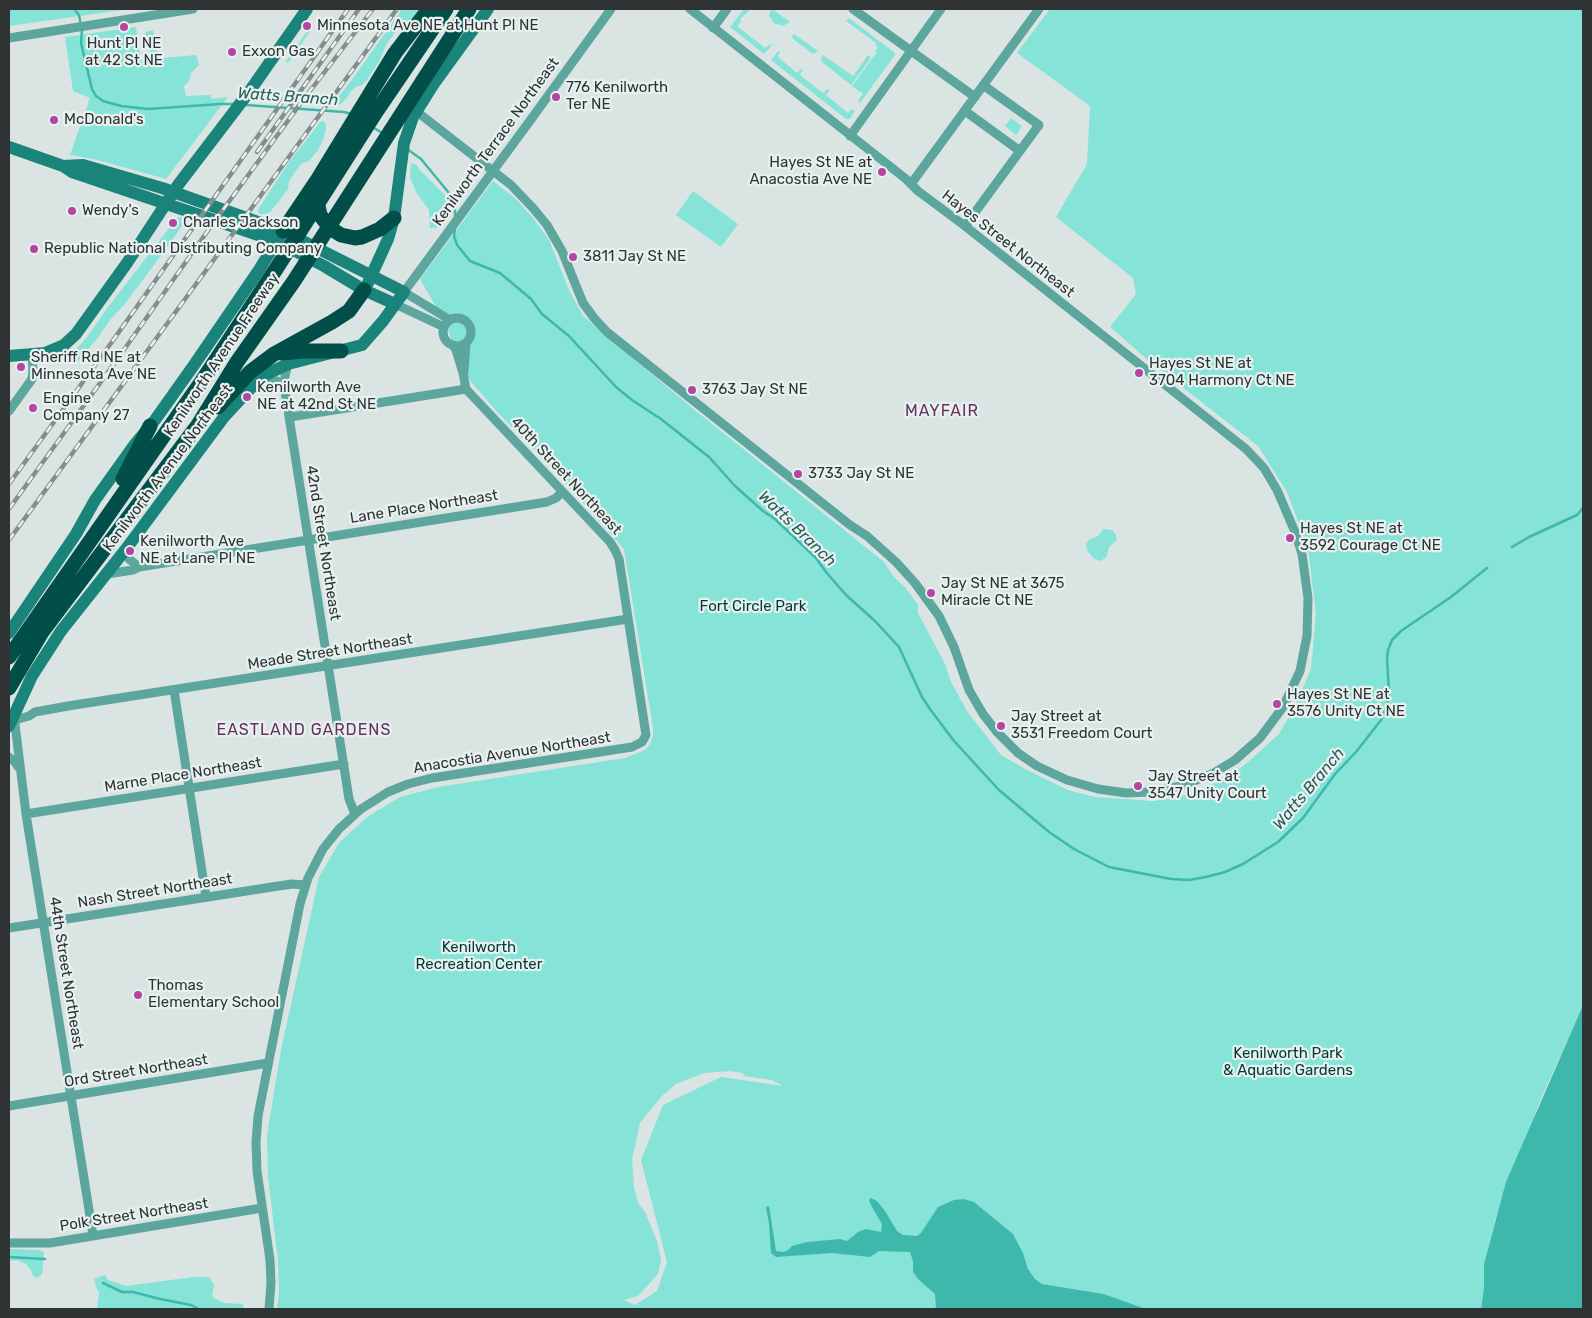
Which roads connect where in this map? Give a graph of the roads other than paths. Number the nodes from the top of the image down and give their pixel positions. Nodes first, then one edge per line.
1 (193, 9) edge
2 (307, 9) edge
3 (430, 9) edge
4 (446, 9) edge
5 (469, 9) edge
6 (488, 9) edge
7 (611, 9) edge
8 (690, 9) edge
9 (727, 9) edge
10 (853, 9) edge
11 (941, 9) edge
12 (1039, 9) edge
13 (141, 13) edge
14 (713, 28) junction
15 (9, 38) edge
16 (911, 51) junction
17 (984, 85) junction
18 (974, 97) junction
19 (416, 111) junction
20 (965, 111) junction
21 (402, 127) junction
22 (352, 135) junction
23 (850, 136) junction
24 (9, 147) edge
25 (1020, 151) junction
26 (64, 166) junction
27 (493, 171) junction
28 (325, 180) junction
29 (911, 184) junction
30 (174, 192) junction
31 (166, 203) junction
32 (394, 218) junction
33 (964, 226) junction
34 (279, 236) junction
35 (371, 276) junction
36 (364, 290) junction
37 (404, 292) junction
38 (395, 304) junction
39 (447, 324) junction
40 (466, 343) junction
41 (453, 345) junction
42 (342, 350) junction
43 (32, 354) junction
44 (274, 354) junction
45 (9, 356) edge
46 (288, 364) junction
47 (463, 374) junction
48 (258, 381) junction
49 (466, 389) junction
50 (285, 391) junction
51 (9, 411) edge
52 (290, 417) junction
53 (198, 425) junction
54 (150, 426) junction
55 (562, 492) junction
56 (107, 515) junction
57 (309, 540) junction
58 (126, 549) junction
59 (139, 567) junction
60 (108, 574) junction
61 (628, 619) junction
62 (9, 633) edge
63 (9, 658) edge
64 (329, 666) junction
65 (9, 688) edge
66 (174, 690) junction
67 (35, 712) junction
68 (13, 717) edge
69 (646, 728) joint
70 (9, 757) edge
71 (344, 764) junction
72 (20, 770) junction
73 (189, 788) junction
74 (26, 814) junction
75 (355, 814) junction
76 (306, 885) junction
77 (206, 897) junction
78 (44, 923) junction
79 (9, 928) edge
80 (268, 1064) junction
81 (71, 1096) junction
82 (9, 1106) edge
83 (262, 1208) junction
84 (93, 1235) junction
85 (11, 1243) dead end
86 (270, 1309) edge

1 - 13 street
2 - 30 main road
3 - 22 highway
4 - 22 highway
5 - 21 highway, Kenilworth Avenue Freeway
6 - 19 main road
7 - 27 street, Kenilworth Terrace Northeast
8 - 14 street, Hayes Street Northeast
9 - 14 street
10 - 16 street
11 - 16 street
12 - 17 street
13 - 15 street
14 - 23 street, Hayes Street Northeast
16 - 18 street
16 - 23 street
17 - 18 street
17 - 25 street
18 - 20 street
19 - 21 main road
19 - 27 street, Hayes Street Northeast
20 - 25 street
20 - 29 street
21 - 32 main road
21 - 53 highway, Kenilworth Avenue Freeway
22 - 28 highway
23 - 29 street, Hayes Street Northeast
24 - 26 main road
25 - 33 street
26 - 30 main road
26 - 31 main road
27 - 33 street, Hayes Street Northeast
27 - 37 street, Kenilworth Terrace Northeast
28 - 32 highway
28 - 34 highway
28 - 56 highway, Kenilworth Avenue Freeway
29 - 33 street, Hayes Street Northeast
30 - 31 main road
30 - 34 main road
31 - 34 main road
31 - 43 main road
32 - 35 main road
34 - 35 main road
34 - 36 main road
34 - 54 main road
35 - 36 main road
35 - 37 main road
36 - 38 main road
36 - 44 highway
37 - 38 main road, Kenilworth Avenue Northeast
37 - 39 street
38 - 39 street
38 - 42 main road, Kenilworth Avenue Northeast
39 - 40 street
39 - 41 street
40 - 41 street
40 - 47 street
41 - 47 street
42 - 44 highway
42 - 46 main road, Kenilworth Avenue Northeast
43 - 45 main road
43 - 51 street
44 - 53 highway
46 - 48 main road, Kenilworth Avenue Northeast
46 - 50 street, 42nd Street Northeast
47 - 49 street
48 - 50 street
48 - 58 main road, Kenilworth Avenue Northeast
49 - 52 street
49 - 55 street, 40th Street Northeast
50 - 52 street, 42nd Street Northeast
52 - 57 street, 42nd Street Northeast
53 - 65 highway, Kenilworth Avenue Freeway
54 - 56 highway
54 - 62 main road
55 - 57 street, Lane Place Northeast
55 - 61 street, 40th Street Northeast
56 - 63 highway, Kenilworth Avenue Freeway
57 - 59 street, Lane Place Northeast
57 - 64 street, 42nd Street Northeast
58 - 59 street
58 - 60 main road, Kenilworth Avenue Northeast
59 - 60 street, Lane Place Northeast
60 - 68 main road, Kenilworth Avenue Northeast
61 - 64 street, Meade Street Northeast
61 - 69 street, 40th Street Northeast
64 - 66 street, Meade Street Northeast
64 - 71 street, 42nd Street Northeast
66 - 67 street, Meade Street Northeast
66 - 73 street
67 - 68 street
67 - 68 street, Meade Street Northeast
68 - 72 street, 44th Street Northeast
69 - 75 street, Anacostia Avenue Northeast
70 - 72 street
71 - 73 street, Marne Place Northeast
71 - 75 street, 42nd Street Northeast
72 - 74 street, 44th Street Northeast
73 - 74 street, Marne Place Northeast
73 - 77 street
74 - 78 street, 44th Street Northeast
75 - 76 street, Anacostia Avenue Northeast
76 - 77 street, Nash Street Northeast
76 - 80 street, Anacostia Avenue Northeast
77 - 78 street, Nash Street Northeast
78 - 79 street, Nash Street Northeast
78 - 81 street, 44th Street Northeast
80 - 81 street, Ord Street Northeast
80 - 83 street, Anacostia Avenue Northeast
81 - 82 street, Ord Street Northeast
81 - 84 street, 44th Street Northeast
83 - 84 street, Polk Street Northeast
83 - 86 street, Anacostia Avenue Northeast
84 - 85 street, Polk Street Northeast

